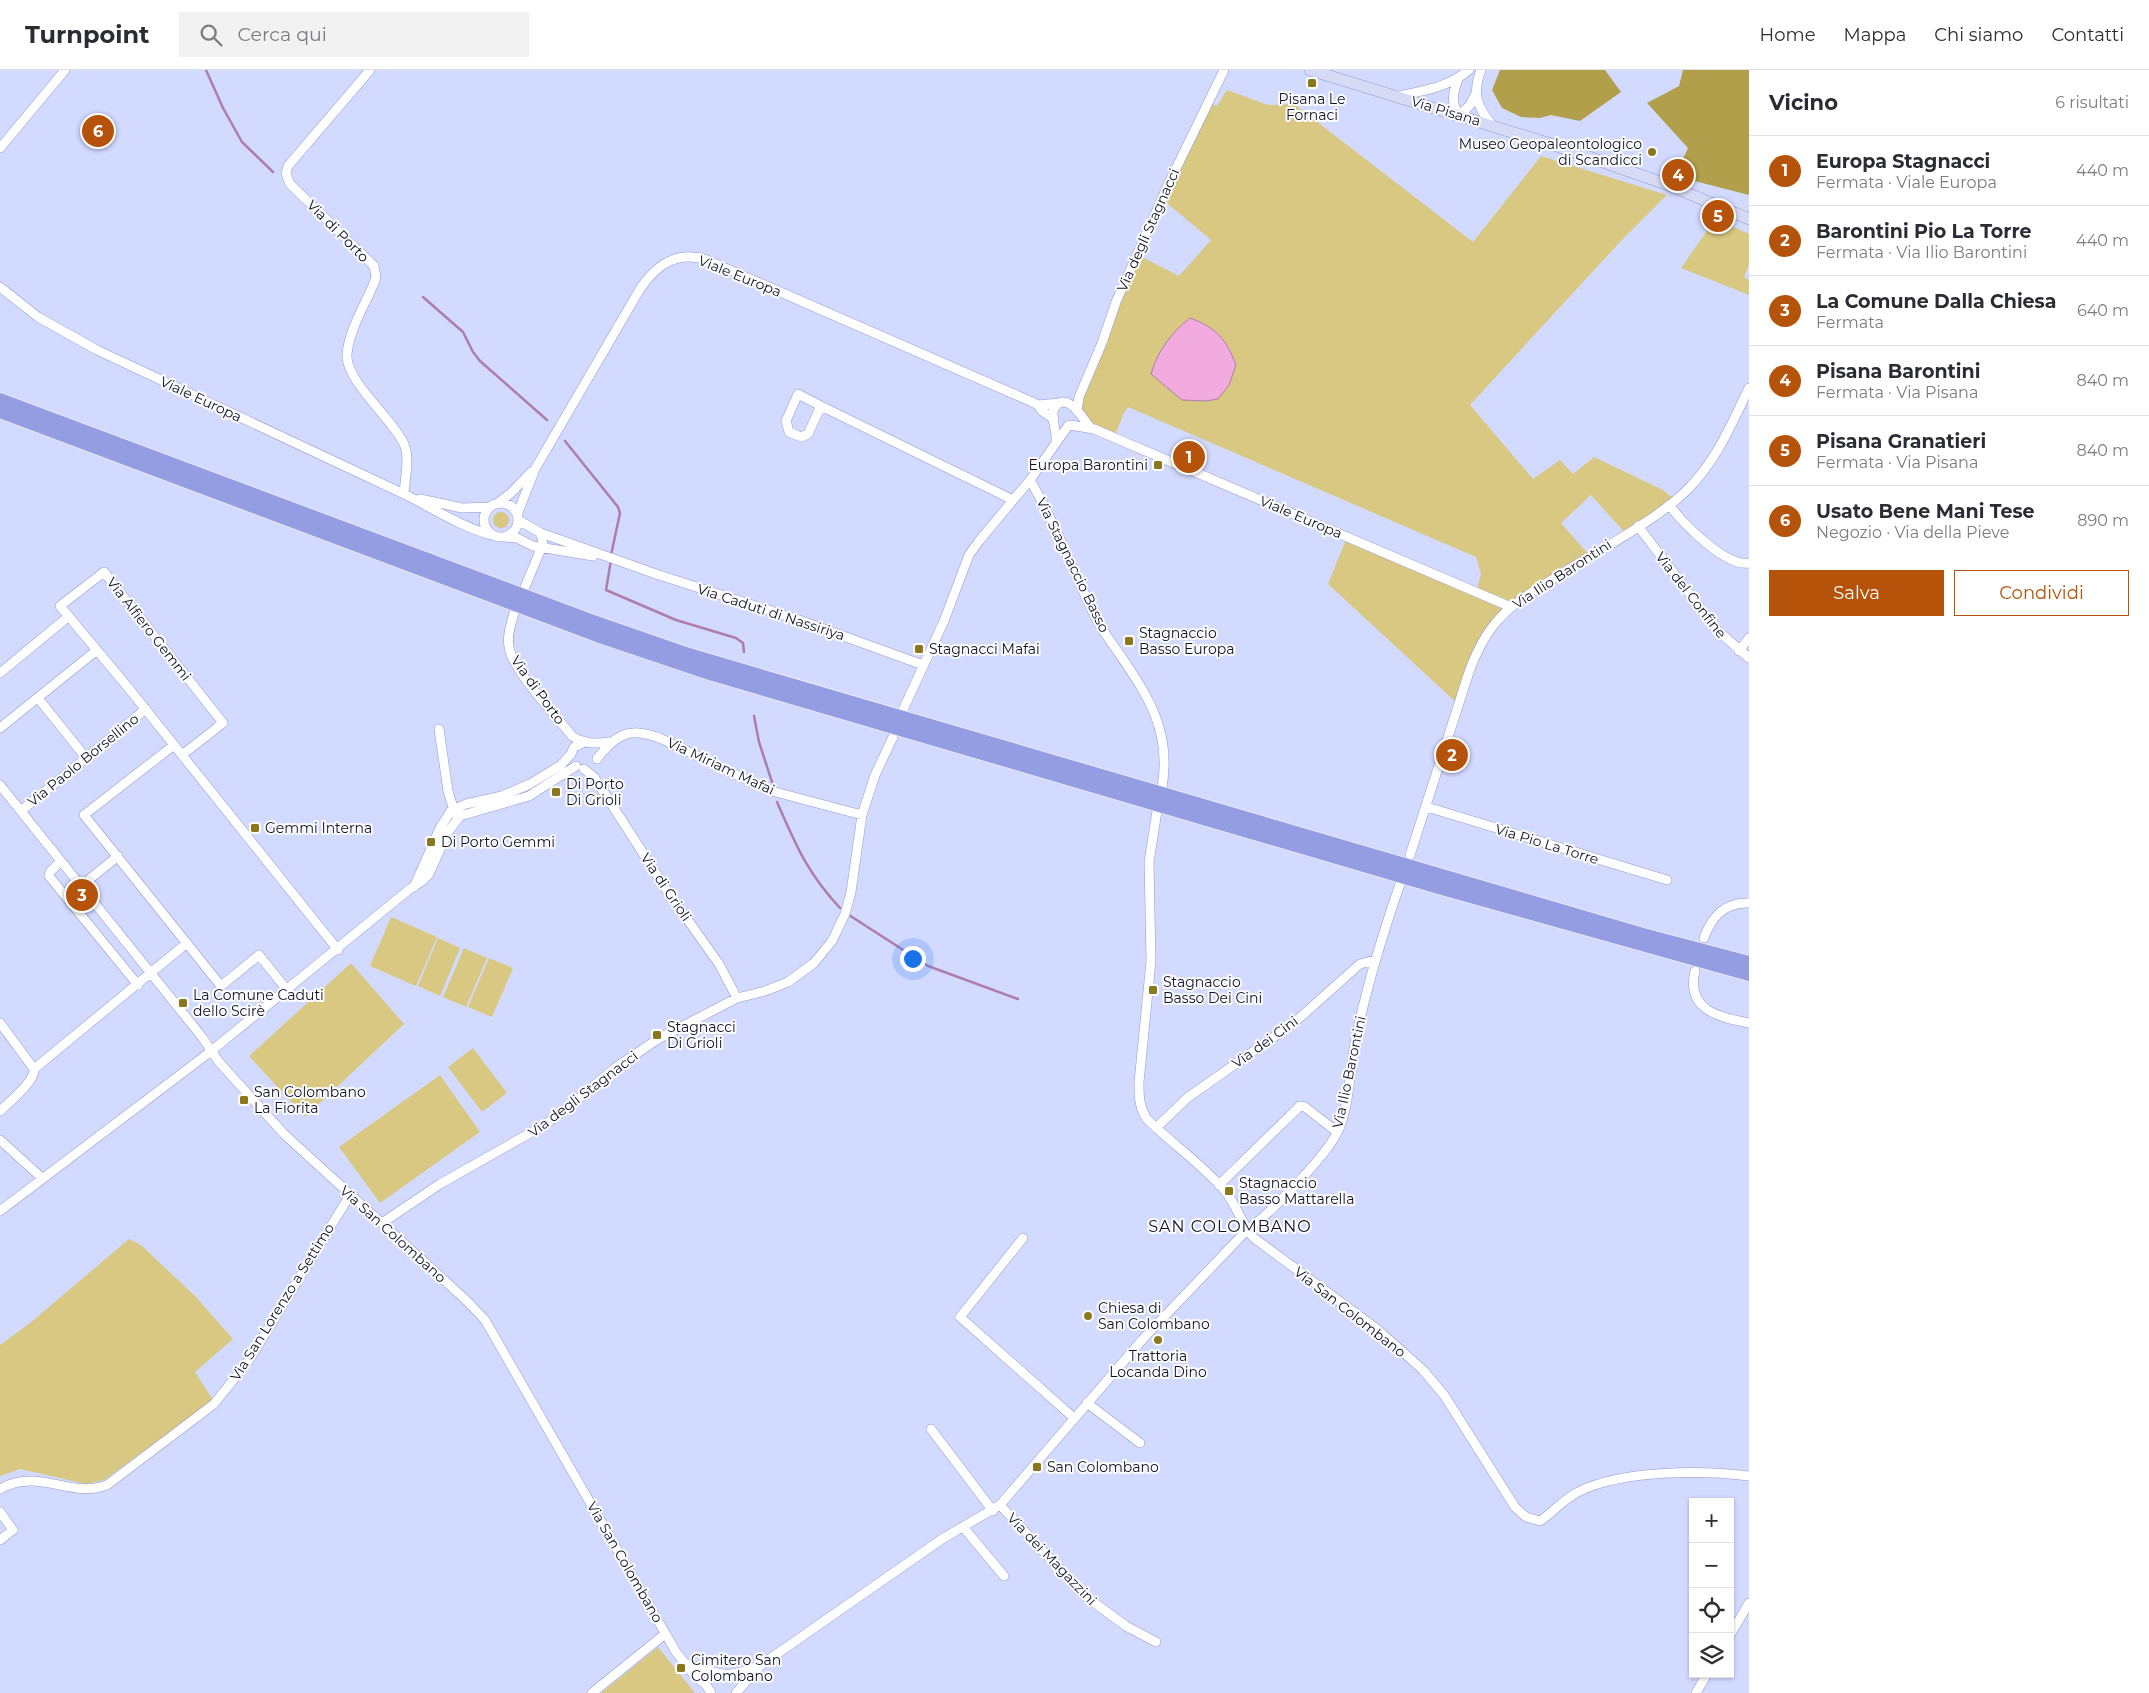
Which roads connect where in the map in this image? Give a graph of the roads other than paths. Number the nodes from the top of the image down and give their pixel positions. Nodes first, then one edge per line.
1 (65, 70) edge
2 (370, 70) edge
3 (1224, 70) edge
4 (1310, 70) edge
5 (1469, 70) edge
6 (1481, 70) edge
7 (1458, 79) junction
8 (1475, 95) junction
9 (1396, 97) junction
10 (1460, 115) junction
11 (1492, 126) junction
12 (0, 148) edge
13 (1749, 219) edge
14 (0, 287) edge
15 (1749, 388) edge
16 (1081, 393) junction
17 (0, 400) edge
18 (1063, 403) junction
19 (1038, 404) junction
20 (821, 406) junction
21 (0, 411) edge
22 (1077, 412) junction
23 (1054, 420) junction
24 (1069, 426) junction
25 (1091, 428) junction
26 (1056, 441) junction
27 (535, 469) junction
28 (1030, 480) junction
29 (407, 495) junction
30 (1013, 500) junction
31 (499, 502) junction
32 (1669, 505) junction
33 (489, 507) junction
34 (518, 517) junction
35 (1638, 526) junction
36 (541, 533) junction
37 (491, 535) junction
38 (504, 537) junction
39 (528, 545) junction
40 (541, 547) junction
41 (619, 561) junction
42 (1749, 563) edge
43 (533, 568) junction
44 (525, 587) dead end
45 (1511, 607) junction
46 (514, 613) dead end
47 (69, 616) junction
48 (1749, 638) edge
49 (97, 650) junction
50 (1739, 651) junction
51 (1749, 658) edge
52 (923, 665) junction
53 (0, 673) edge
54 (38, 698) junction
55 (146, 709) junction
56 (903, 710) dead end
57 (0, 728) edge
58 (439, 729) dead end
59 (572, 736) junction
60 (892, 737) dead end
61 (609, 742) junction
62 (586, 743) junction
63 (174, 745) junction
64 (572, 752) junction
65 (182, 755) junction
66 (86, 758) junction
67 (596, 760) junction
68 (580, 768) junction
69 (594, 777) junction
70 (0, 786) edge
71 (1162, 788) dead end
72 (1426, 808) junction
73 (454, 809) junction
74 (21, 811) junction
75 (1157, 811) dead end
76 (862, 815) junction
77 (455, 820) junction
78 (1410, 854) dead end
79 (118, 856) junction
80 (61, 862) junction
81 (1667, 880) dead end
82 (1400, 884) dead end
83 (81, 886) junction
84 (414, 887) junction
85 (1749, 903) edge
86 (1704, 938) dead end
87 (187, 943) junction
88 (338, 950) junction
89 (1375, 960) junction
90 (1749, 963) edge
91 (1695, 971) dead end
92 (150, 974) junction
93 (1749, 974) edge
94 (138, 985) junction
95 (287, 990) junction
96 (737, 998) junction
97 (0, 1022) edge
98 (1749, 1023) edge
99 (210, 1052) junction
100 (34, 1069) junction
101 (0, 1111) edge
102 (1156, 1128) junction
103 (1338, 1132) junction
104 (0, 1140) edge
105 (42, 1178) junction
106 (1219, 1185) junction
107 (350, 1195) junction
108 (0, 1211) edge
109 (382, 1223) junction
110 (1246, 1230) junction
111 (1023, 1238) dead end
112 (1087, 1404) junction
113 (1074, 1418) junction
114 (931, 1429) dead end
115 (1140, 1444) dead end
116 (1749, 1476) edge
117 (0, 1489) edge
118 (996, 1508) junction
119 (0, 1512) edge
120 (963, 1527) junction
121 (0, 1540) edge
122 (1004, 1576) dead end
123 (1749, 1603) edge
124 (1731, 1633) edge
125 (665, 1634) junction
126 (1156, 1642) dead end
127 (688, 1664) junction
128 (761, 1665) junction
129 (725, 1675) junction
130 (1705, 1678) edge
131 (710, 1692) edge
132 (592, 1693) edge
133 (736, 1693) edge
134 (1696, 1693) edge

1 - 12 street
2 - 29 street, Via di Porto
3 - 16 street, Via degli Stagnacci
4 - 9 main road, Via Pisana
5 - 7 street
6 - 8 street
7 - 9 street
7 - 10 street
8 - 10 street
8 - 11 street
9 - 10 main road, Via Pisana
10 - 11 main road, Via Pisana
11 - 13 main road, Via Pisana
14 - 29 street, Viale Europa
15 - 32 street, Via Ilio Barontini
16 - 18 street
16 - 22 street, Via degli Stagnacci
17 - 90 highway
18 - 19 street, Viale Europa
18 - 22 street
18 - 23 street
19 - 23 street, Viale Europa
19 - 27 street, Viale Europa
20 - 20 street
20 - 30 street
21 - 93 highway
22 - 24 street, Via degli Stagnacci
22 - 25 street, Viale Europa
23 - 24 street
23 - 26 street
24 - 25 street, Viale Europa
24 - 26 street, Via degli Stagnacci
25 - 45 street, Viale Europa
26 - 28 street, Via degli Stagnacci
27 - 31 street, Viale Europa
27 - 34 street, Viale Europa
28 - 30 street, Via degli Stagnacci
28 - 71 street, Via Stagnaccio Basso
29 - 33 street, Viale Europa
29 - 37 street, Viale Europa
30 - 52 street, Via degli Stagnacci
31 - 33 street
31 - 34 street
32 - 35 street, Via Ilio Barontini
32 - 42 street
33 - 37 street
34 - 36 street
34 - 38 street
35 - 45 street, Via Ilio Barontini
35 - 50 street, Via del Confine
36 - 40 street
36 - 41 street, Via Caduti di Nassiriya
37 - 38 street
38 - 39 street
39 - 40 street
39 - 43 street
40 - 41 street, Via Caduti di Nassiriya
40 - 43 street
41 - 52 street, Via Caduti di Nassiriya
43 - 44 street
45 - 72 street, Via Ilio Barontini
46 - 59 street, Via di Porto
47 - 49 street
47 - 53 street
47 - 65 street, Via Alfiero Gemmi
48 - 50 street
49 - 54 street
49 - 55 street
50 - 51 street, Via del Confine
52 - 56 street, Via degli Stagnacci
54 - 57 street
54 - 66 street
55 - 63 street
55 - 66 street, Via Paolo Borsellino
58 - 73 street
59 - 62 street, Via di Porto
59 - 64 street, Via di Porto
60 - 76 street, Via degli Stagnacci
61 - 62 street, Via Miriam Mafai
61 - 67 street
61 - 76 street, Via Miriam Mafai
62 - 64 street
62 - 67 street
63 - 65 street
63 - 79 street
64 - 68 street, Via di Porto
64 - 73 street
65 - 88 street
66 - 74 street, Via Paolo Borsellino
67 - 68 street
67 - 69 street
68 - 69 street, Via di Grioli
68 - 77 street
69 - 96 street, Via di Grioli
70 - 74 street, Via San Colombano
72 - 78 street, Via Ilio Barontini
72 - 81 street, Via Pio La Torre
73 - 77 street
73 - 84 street
74 - 80 street, Via San Colombano
75 - 102 street
76 - 96 street, Via degli Stagnacci
77 - 84 street
79 - 83 street
79 - 87 street
80 - 83 street, Via San Colombano
80 - 94 street
82 - 89 street, Via Ilio Barontini
83 - 92 street, Via San Colombano
84 - 88 street
85 - 86 street
87 - 92 street
87 - 95 street
88 - 95 street
89 - 102 street, Via dei Cini
89 - 103 street, Via Ilio Barontini
91 - 98 street
92 - 94 street
92 - 99 street, Via San Colombano
94 - 100 street
95 - 99 street
96 - 109 street, Via degli Stagnacci
97 - 100 street
99 - 105 street
99 - 107 street, Via San Colombano
100 - 101 street
102 - 106 street
103 - 106 street
103 - 110 street, Via Ilio Barontini
104 - 105 street
105 - 108 street
106 - 110 street
107 - 109 street, Via San Colombano
107 - 117 street, Via San Lorenzo a Settimo
109 - 125 street, Via San Colombano
110 - 112 street
110 - 116 street, Via San Colombano
111 - 113 street
112 - 113 street
112 - 115 street
113 - 118 street
114 - 118 street, Via dei Magazzini
118 - 120 street
118 - 126 street, Via dei Magazzini
119 - 121 street
120 - 122 street
120 - 128 street
123 - 124 street
125 - 127 street, Via San Colombano
125 - 132 street
127 - 129 street
127 - 131 street, Via San Colombano
128 - 129 street
128 - 133 street
129 - 131 street, Via San Colombano
129 - 133 street
130 - 134 street

